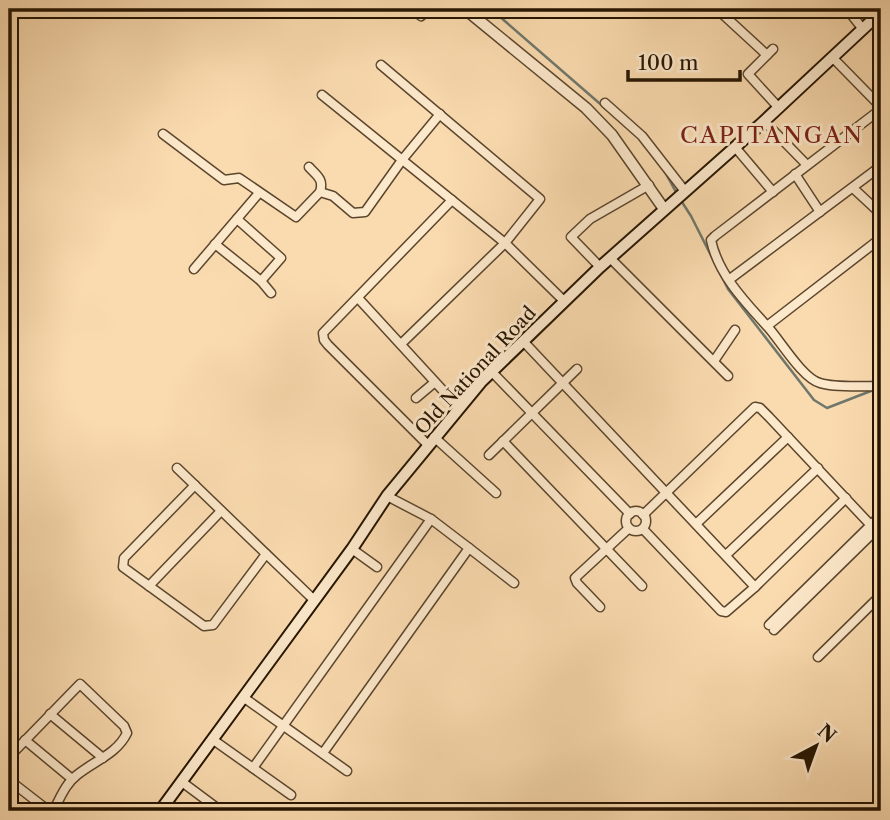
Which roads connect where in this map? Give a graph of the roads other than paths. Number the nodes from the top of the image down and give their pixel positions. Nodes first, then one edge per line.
1 (412, 9) edge
2 (429, 9) edge
3 (464, 9) edge
4 (717, 9) edge
5 (847, 9) edge
6 (881, 12) edge
7 (863, 28) junction
8 (774, 49) dead end
9 (766, 55) junction
10 (832, 57) junction
11 (381, 65) dead end
12 (322, 95) dead end
13 (605, 103) dead end
14 (779, 108) junction
15 (881, 108) edge
16 (440, 114) junction
17 (764, 121) junction
18 (163, 134) dead end
19 (735, 147) junction
20 (402, 160) junction
21 (807, 165) junction
22 (881, 166) edge
23 (309, 167) dead end
24 (795, 174) junction
25 (649, 185) junction
26 (853, 188) junction
27 (320, 192) junction
28 (773, 192) junction
29 (259, 193) junction
30 (679, 194) junction
31 (452, 200) junction
32 (664, 209) junction
33 (820, 212) junction
34 (881, 214) edge
35 (237, 219) junction
36 (881, 238) edge
37 (505, 243) junction
38 (215, 244) junction
39 (610, 258) junction
40 (600, 267) junction
41 (194, 269) dead end
42 (730, 279) junction
43 (261, 281) junction
44 (271, 293) dead end
45 (358, 298) junction
46 (564, 301) junction
47 (767, 326) junction
48 (735, 330) dead end
49 (523, 341) junction
50 (401, 344) junction
51 (714, 361) junction
52 (577, 369) dead end
53 (492, 372) junction
54 (728, 376) dead end
55 (435, 382) junction
56 (563, 383) junction
57 (881, 386) edge
58 (416, 398) dead end
59 (459, 408) junction
60 (532, 413) junction
61 (788, 437) junction
62 (431, 441) junction
63 (503, 441) junction
64 (489, 455) dead end
65 (177, 468) dead end
66 (818, 468) junction
67 (195, 485) junction
68 (668, 492) junction
69 (496, 493) dead end
70 (387, 496) junction
71 (846, 498) junction
72 (221, 511) junction
73 (630, 514) junction
74 (643, 515) junction
75 (881, 515) edge
76 (430, 519) junction
77 (697, 523) junction
78 (629, 528) junction
79 (643, 529) junction
80 (877, 529) edge
81 (469, 548) junction
82 (607, 549) junction
83 (352, 550) junction
84 (266, 554) junction
85 (726, 555) junction
86 (377, 568) dead end
87 (514, 583) dead end
88 (149, 586) junction
89 (642, 586) dead end
90 (755, 587) junction
91 (881, 596) edge
92 (314, 600) junction
93 (600, 607) dead end
94 (771, 628) dead end
95 (818, 657) dead end
96 (243, 697) junction
97 (50, 715) junction
98 (283, 725) junction
99 (212, 739) junction
100 (25, 740) junction
101 (323, 753) junction
102 (9, 757) edge
103 (103, 758) junction
104 (253, 768) junction
105 (347, 771) dead end
106 (72, 779) junction
107 (9, 780) edge
108 (182, 782) junction
109 (291, 795) dead end
110 (51, 811) edge
111 (160, 811) edge
112 (221, 811) edge

1 - 2 street
3 - 25 street
4 - 9 street
5 - 7 street
6 - 7 main road, Old National Road
7 - 10 main road, Old National Road
8 - 9 street
9 - 14 street
10 - 14 main road, Old National Road
10 - 15 street
11 - 16 street
12 - 20 street
13 - 30 street
14 - 17 main road, Old National Road
15 - 21 street
16 - 20 street
16 - 37 street
17 - 19 main road, Old National Road
17 - 21 street
18 - 29 street
19 - 28 street
19 - 30 main road, Old National Road
20 - 27 street
20 - 31 street
21 - 24 street
22 - 26 street
23 - 27 street
24 - 28 street
24 - 33 street
25 - 32 street
25 - 40 street
26 - 33 street
26 - 34 street
27 - 29 street
28 - 42 street
29 - 35 street
30 - 32 main road, Old National Road
31 - 37 street
31 - 45 street
32 - 39 main road, Old National Road
33 - 42 street
35 - 38 street
35 - 43 street
36 - 47 street
37 - 46 street
37 - 50 street
38 - 41 street
38 - 43 street
39 - 40 main road, Old National Road
39 - 51 street
40 - 46 main road, Old National Road
42 - 47 street
43 - 44 street
45 - 50 street
45 - 62 street
46 - 49 main road, Old National Road
47 - 57 street
48 - 51 street
49 - 53 main road, Old National Road
49 - 56 street
50 - 55 street
51 - 54 street
52 - 56 street
53 - 59 main road, Old National Road
53 - 60 street
55 - 58 street
55 - 59 street
56 - 60 street
56 - 68 street
59 - 62 main road, Old National Road
60 - 63 street
60 - 73 street
61 - 66 street
61 - 68 street
61 - 77 street
62 - 69 street
62 - 70 main road, Old National Road
63 - 64 street
63 - 82 street
65 - 67 street
66 - 71 street
66 - 85 street
67 - 72 street
67 - 88 street
68 - 74 street
68 - 77 street
70 - 76 street
70 - 83 main road, Old National Road
71 - 80 street
71 - 90 street
72 - 84 street
72 - 88 street
73 - 74 street
73 - 78 street
74 - 79 street
75 - 80 street
76 - 81 street
76 - 98 street
77 - 85 street
78 - 79 street
78 - 82 street
79 - 90 street
80 - 94 street
81 - 87 street
81 - 101 street
82 - 89 street
82 - 93 street
83 - 86 street
83 - 92 main road, Old National Road
84 - 88 street
84 - 92 street
85 - 90 street
91 - 95 street
92 - 96 main road, Old National Road
96 - 98 street
96 - 99 main road, Old National Road
97 - 100 street
97 - 103 street
97 - 103 street
98 - 101 street
98 - 104 street
99 - 104 street
99 - 108 main road, Old National Road
100 - 102 street
100 - 106 street
101 - 105 street
103 - 106 street
104 - 109 street
106 - 110 street
107 - 110 street
108 - 111 main road, Old National Road
108 - 112 street

